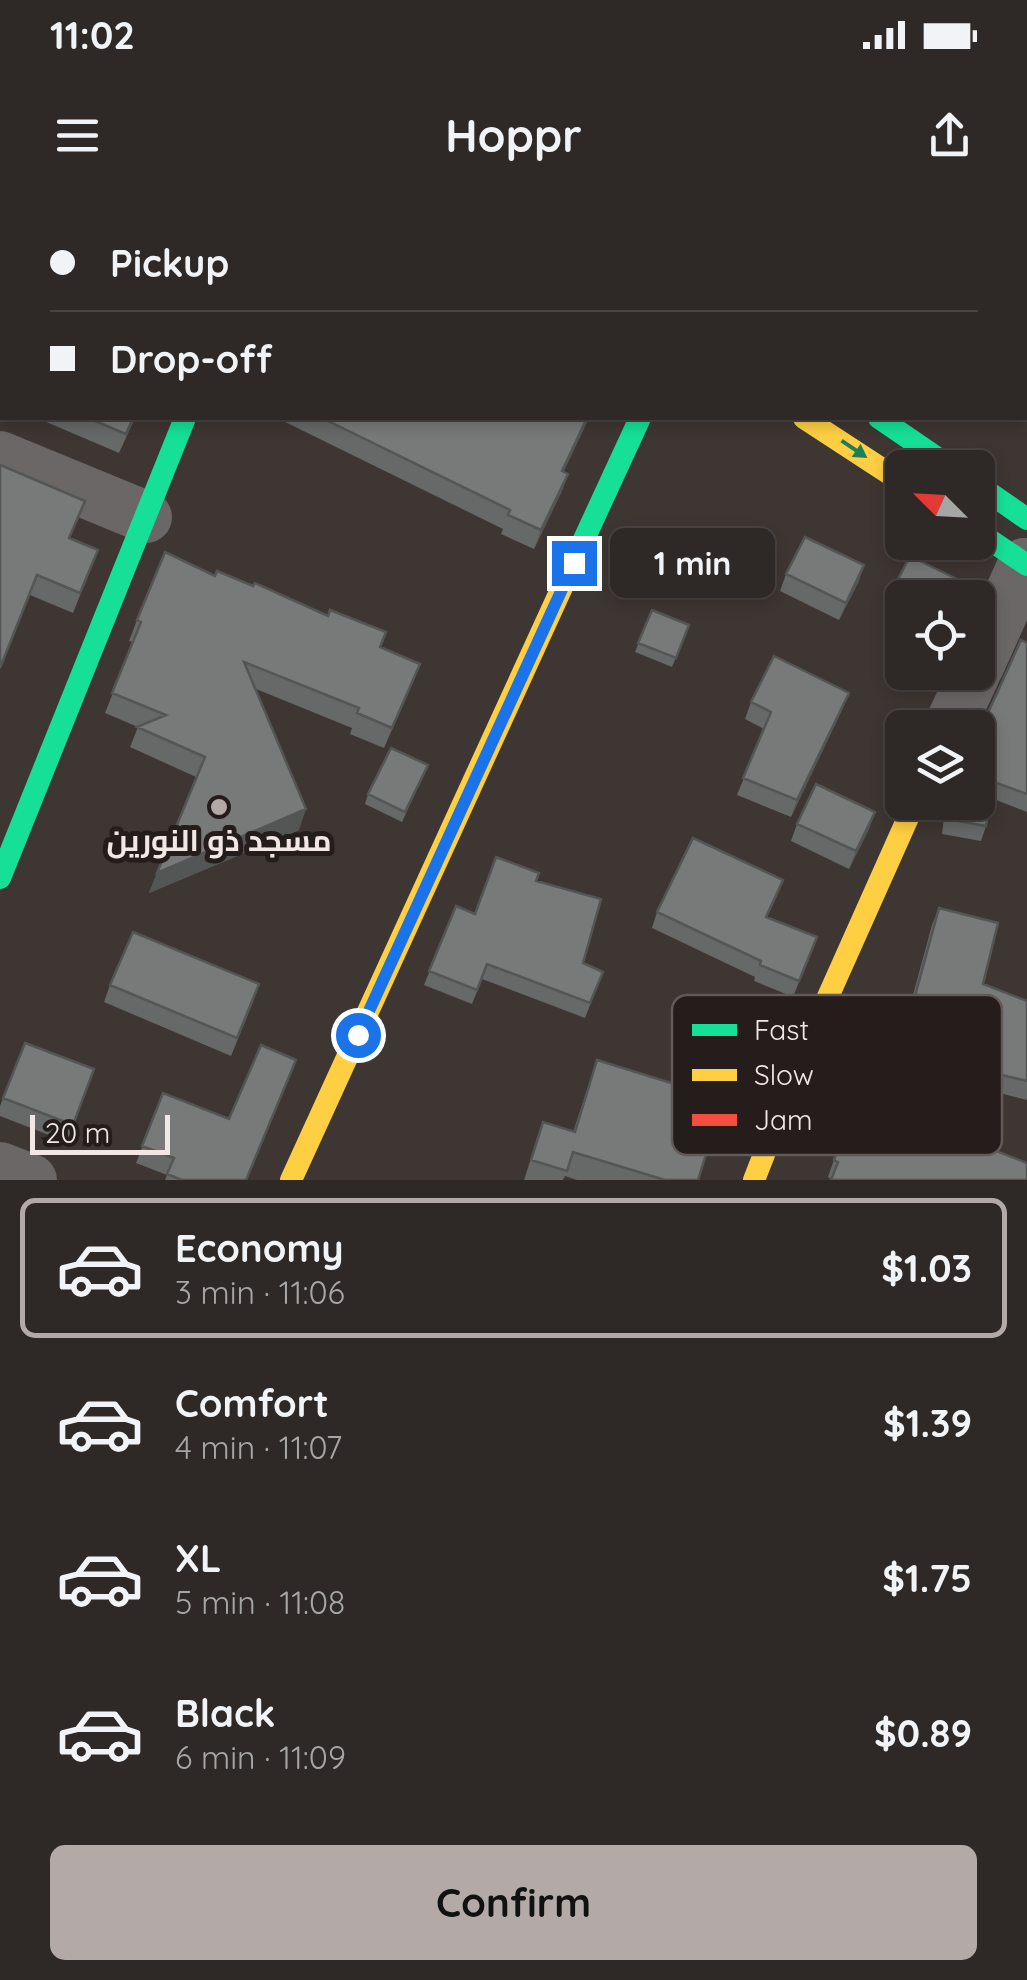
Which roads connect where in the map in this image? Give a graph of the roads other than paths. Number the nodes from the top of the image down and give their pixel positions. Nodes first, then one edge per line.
1 (184, 420) edge
2 (639, 420) edge
3 (807, 420) edge
4 (882, 420) edge
5 (926, 450) edge
6 (0, 457) edge
7 (885, 471) edge
8 (995, 508) edge
9 (146, 517) junction
10 (995, 538) edge
11 (1026, 549) edge
12 (995, 623) edge
13 (907, 820) edge
14 (0, 878) edge
15 (828, 995) edge
16 (763, 1155) edge
17 (0, 1168) edge
18 (32, 1180) edge
19 (291, 1180) edge
20 (754, 1180) edge

1 - 9 street
2 - 19 street
3 -> 7 street
4 - 5 street
6 - 9 street
8 - 11 street
9 - 14 street
10 - 11 street
11 - 12 street
13 - 15 street
16 - 20 street
17 - 18 street

